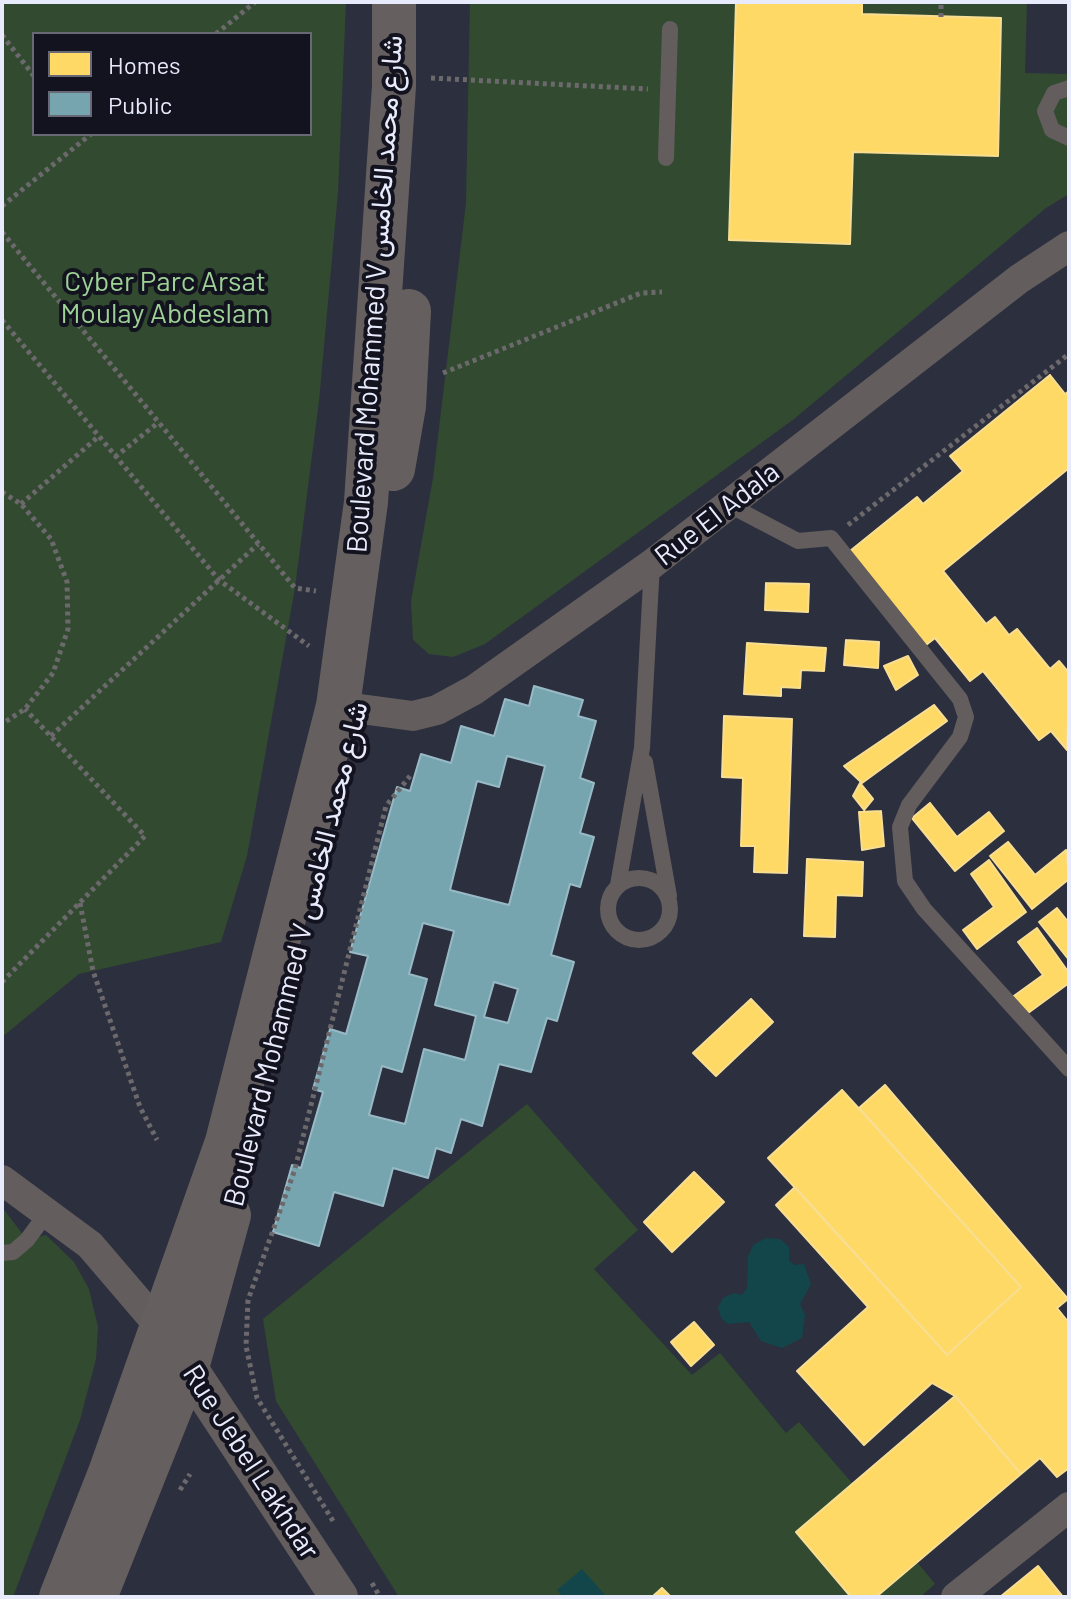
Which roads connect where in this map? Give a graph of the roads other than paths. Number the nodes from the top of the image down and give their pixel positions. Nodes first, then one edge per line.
1 (394, 2) edge
2 (421, 2) edge
3 (670, 29) dead end
4 (1069, 88) edge
5 (1069, 138) edge
6 (666, 158) dead end
7 (1062, 254) edge
8 (729, 505) junction
9 (652, 564) junction
10 (350, 708) junction
11 (642, 748) junction
12 (618, 885) junction
13 (669, 897) junction
14 (1069, 1069) edge
15 (2, 1180) edge
16 (47, 1213) junction
17 (2, 1253) edge
18 (161, 1328) junction
19 (188, 1364) junction
20 (1069, 1507) edge
21 (352, 1585) edge
22 (61, 1597) edge
23 (95, 1597) edge
24 (956, 1597) edge

1 - 10 main road, Boulevard Mohammed V شارع محمد الخامس
2 - 10 main road, Boulevard Mohammed V شارع محمد الخامس
3 - 6 lane
4 - 5 lane
7 - 8 street, Rue El Adala
8 - 9 street, Rue El Adala
8 - 14 lane
9 - 10 street, Rue El Adala
9 - 11 lane
10 - 18 main road, Boulevard Mohammed V شارع محمد الخامس
10 - 19 main road, Boulevard Mohammed V شارع محمد الخامس
11 - 12 lane
11 - 13 lane
12 - 13 lane
12 - 13 lane
15 - 16 street
16 - 17 lane
16 - 18 street
18 - 19 street, Rue Jebel Lakhdar
18 - 22 main road, Boulevard Mohammed V شارع محمد الخامس
19 - 21 street, Rue Jebel Lakhdar
19 - 23 main road, Boulevard Mohammed V شارع محمد الخامس
20 - 24 street

